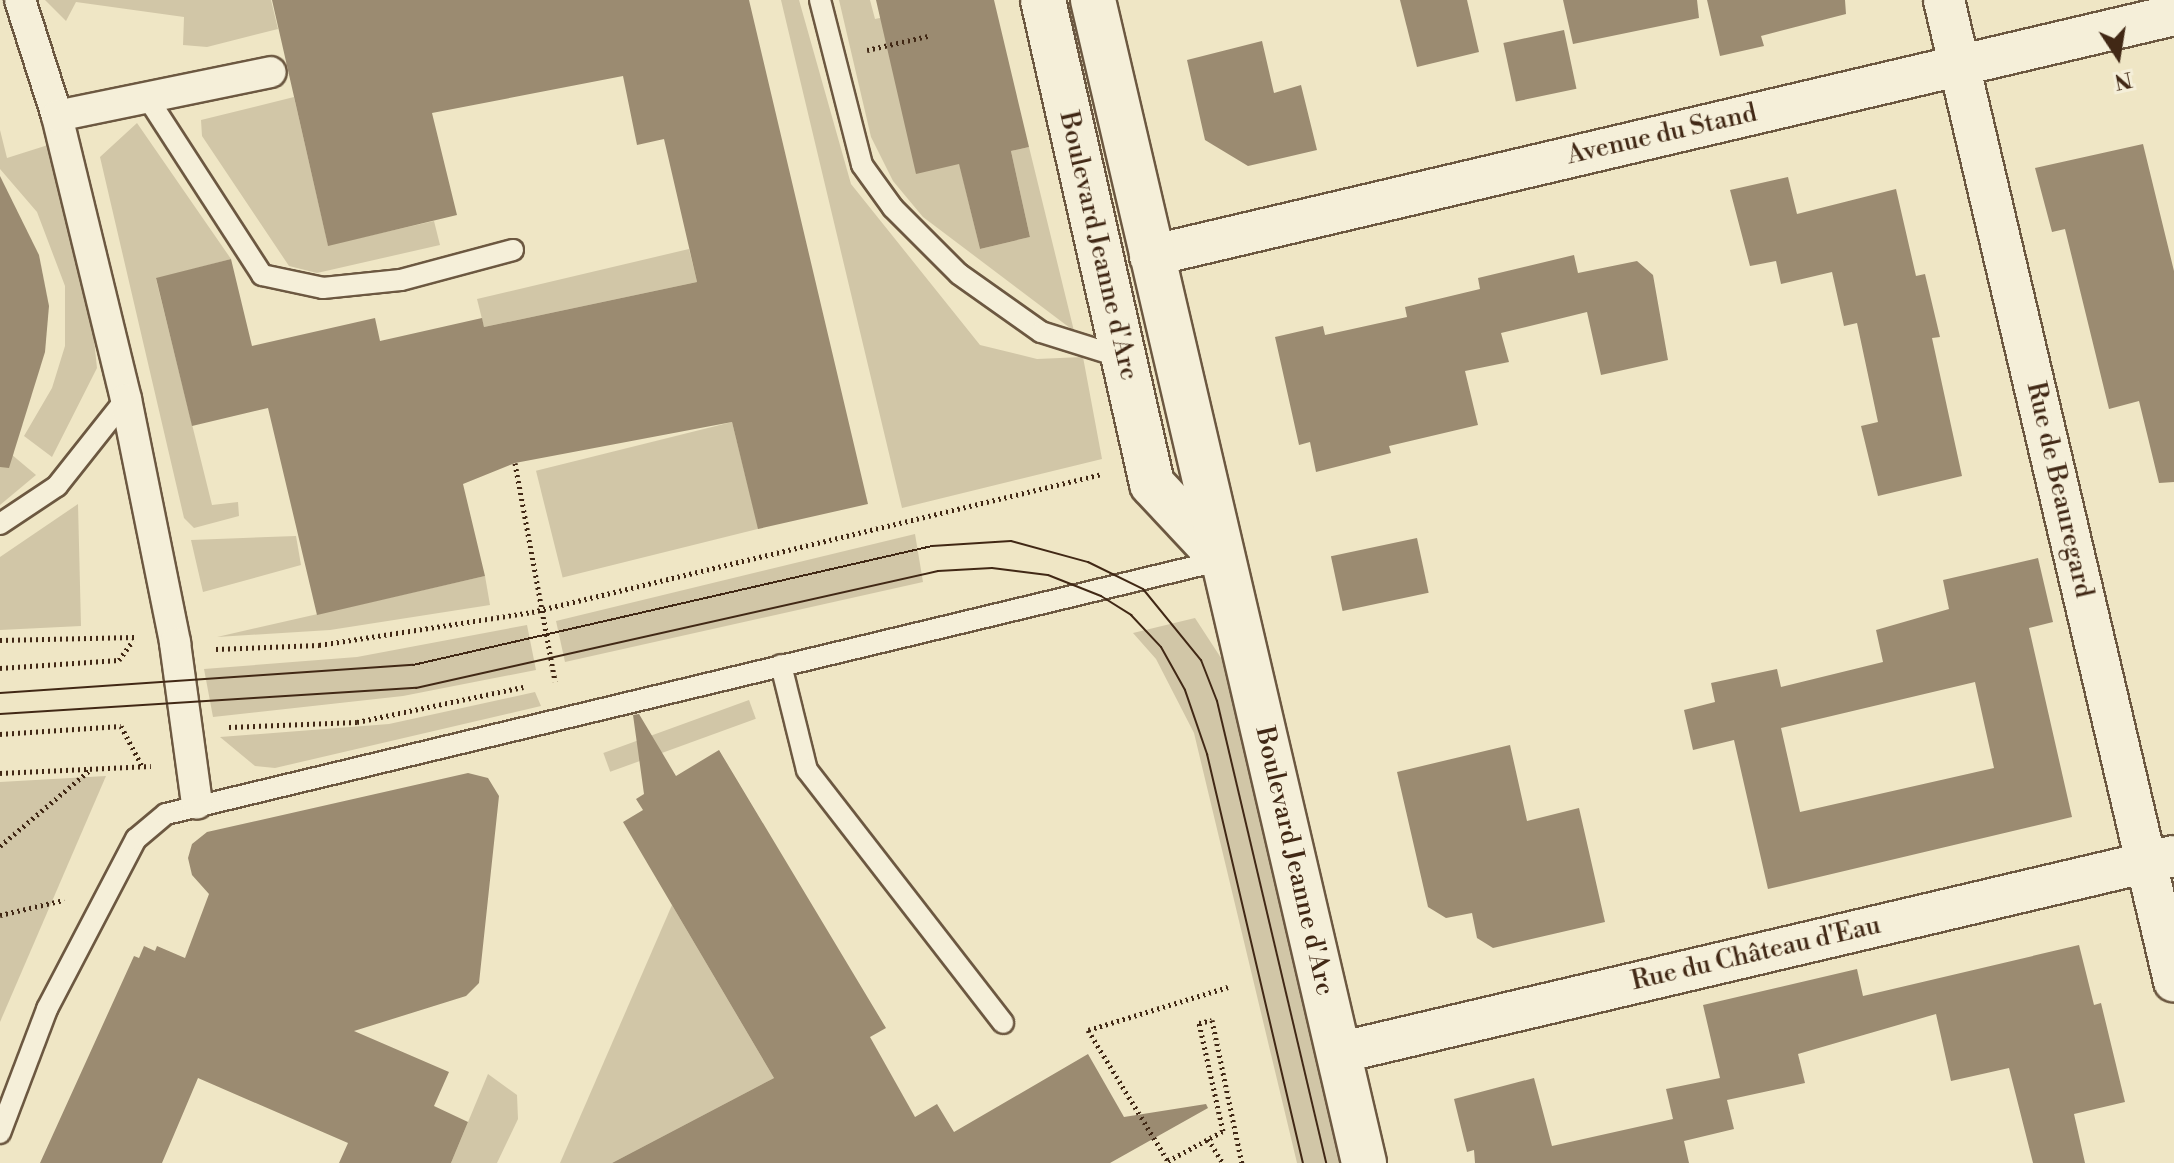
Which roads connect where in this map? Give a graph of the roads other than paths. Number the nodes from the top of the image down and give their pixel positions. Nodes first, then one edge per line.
1 (20, 0) edge
2 (820, 0) edge
3 (1043, 0) edge
4 (1093, 0) edge
5 (1944, 0) edge
6 (2174, 15) edge
7 (1959, 65) junction
8 (271, 72) dead end
9 (147, 97) junction
10 (57, 116) junction
11 (513, 250) dead end
12 (1150, 256) junction
13 (1124, 358) junction
14 (126, 399) junction
15 (0, 524) edge
16 (1222, 560) junction
17 (781, 665) junction
18 (197, 803) junction
19 (2160, 859) edge
20 (2174, 981) edge
21 (1003, 1023) dead end
22 (1338, 1053) junction
23 (0, 1133) edge
24 (1364, 1163) edge

1 - 10 street
2 - 13 lane
3 - 13 main road, Boulevard Jeanne d'Arc
4 - 12 main road, Boulevard Jeanne d'Arc
5 - 7 street, Rue de Beauregard
6 - 7 street, Avenue du Stand
7 - 12 street, Avenue du Stand
7 - 19 street, Rue de Beauregard
8 - 9 street
9 - 10 street
9 - 11 lane
10 - 14 street
12 - 16 main road, Boulevard Jeanne d'Arc
13 - 16 main road, Boulevard Jeanne d'Arc
14 - 15 lane
14 - 18 street
16 - 17 lane
16 - 22 main road, Boulevard Jeanne d'Arc
17 - 18 lane
17 - 21 lane
18 - 23 lane
19 - 20 street, Rue de Beauregard
19 - 22 street, Rue du Château d'Eau
22 - 24 main road, Boulevard Jeanne d'Arc

